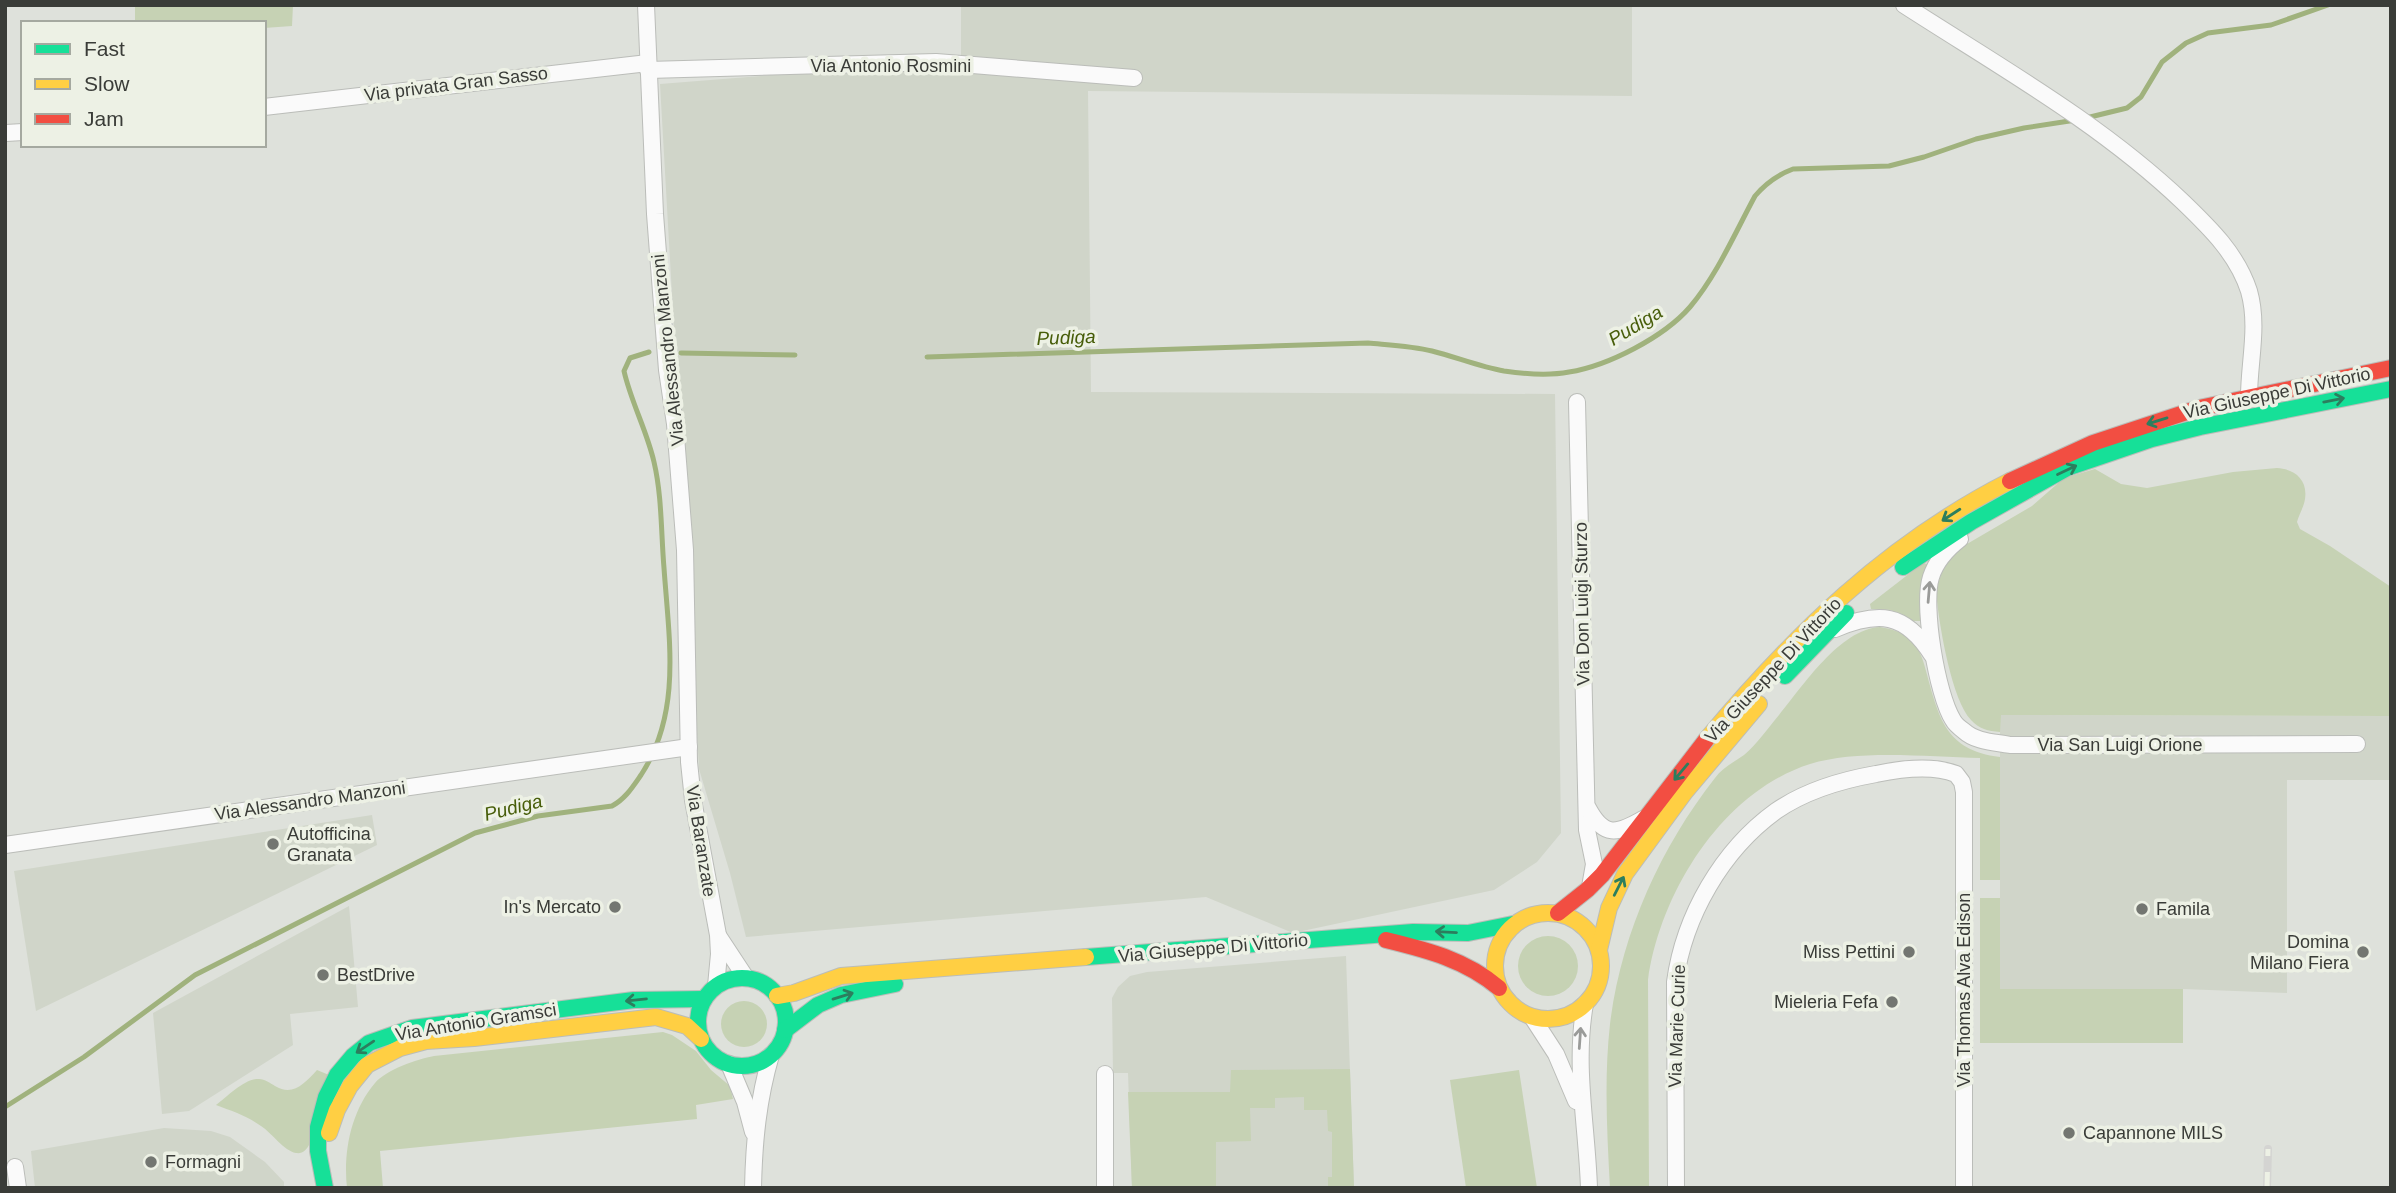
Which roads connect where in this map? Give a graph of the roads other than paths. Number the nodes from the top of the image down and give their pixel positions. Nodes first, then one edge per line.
1 (646, 5) edge
2 (1904, 5) edge
3 (648, 67) junction
4 (1134, 78) dead end
5 (266, 107) edge
6 (2391, 369) edge
7 (2391, 389) edge
8 (2249, 397) junction
9 (1577, 402) dead end
10 (2042, 482) junction
11 (1824, 634) junction
12 (1935, 660) junction
13 (688, 695) joint
14 (2357, 744) dead end
15 (689, 747) junction
16 (1964, 792) joint
17 (1587, 806) junction
18 (1646, 817) junction
19 (5, 845) edge
20 (1590, 887) junction
21 (1558, 913) junction
22 (1513, 924) junction
23 (718, 935) junction
24 (1369, 936) junction
25 (1599, 950) junction
26 (1057, 961) junction
27 (746, 978) junction
28 (716, 986) junction
29 (1499, 988) junction
30 (777, 996) junction
31 (704, 999) junction
32 (1585, 1004) junction
33 (1532, 1017) junction
34 (785, 1030) junction
35 (701, 1039) junction
36 (771, 1055) junction
37 (729, 1064) junction
38 (1105, 1074) dead end
39 (1583, 1121) junction
40 (754, 1138) junction
41 (16, 1167) dead end
42 (18, 1188) edge
43 (325, 1188) edge
44 (753, 1188) edge
45 (1105, 1188) edge
46 (1588, 1188) edge
47 (1675, 1188) edge
48 (1964, 1188) edge

1 - 3 street, Via Alessandro Manzoni
2 - 8 street
3 - 4 street, Via Antonio Rosmini
3 - 5 street, Via privata Gran Sasso
3 - 13 street, Via Alessandro Manzoni
6 - 8 street, Via Giuseppe Di Vittorio
10 -> 7 street, Via Giuseppe Di Vittorio
8 -> 18 street, Via Giuseppe Di Vittorio
9 - 17 street, Via Don Luigi Sturzo
10 - 11 street, Via Giuseppe Di Vittorio
12 -> 10 street, Via San Luigi Orione
11 - 12 street, Via San Luigi Orione
25 -> 11 street, Via Giuseppe Di Vittorio
12 - 14 street, Via San Luigi Orione
13 - 15 street, Via Baranzate
15 - 19 street, Via Alessandro Manzoni
15 - 23 street, Via Baranzate
16 - 47 street, Via Marie Curie
16 - 48 street, Via Thomas Alva Edison
17 - 18 street
17 - 20 street, Via Don Luigi Sturzo
18 - 20 street, Via Giuseppe Di Vittorio
20 - 21 street, Via Giuseppe Di Vittorio
21 - 22 street
21 - 25 street
22 -> 24 street, Via Giuseppe Di Vittorio
22 - 29 street
23 - 27 street, Via Baranzate
23 - 28 street, Via Baranzate
24 - 26 street, Via Giuseppe Di Vittorio
24 - 29 street, Via Giuseppe Di Vittorio
25 - 32 street
26 - 30 street, Via Giuseppe Di Vittorio
34 -> 26 street, Via Giuseppe Di Vittorio
27 - 28 street
27 - 30 street
28 - 31 street
29 - 33 street
30 - 34 street
31 - 35 street
31 -> 43 street, Via Antonio Gramsci
32 - 33 street
39 -> 32 street
33 - 39 street
34 - 36 street
35 - 37 street
35 - 43 street, Via Antonio Gramsci
36 - 37 street
36 - 40 street
37 - 40 street
38 - 45 street
39 - 46 street
40 - 44 street
41 - 42 street

